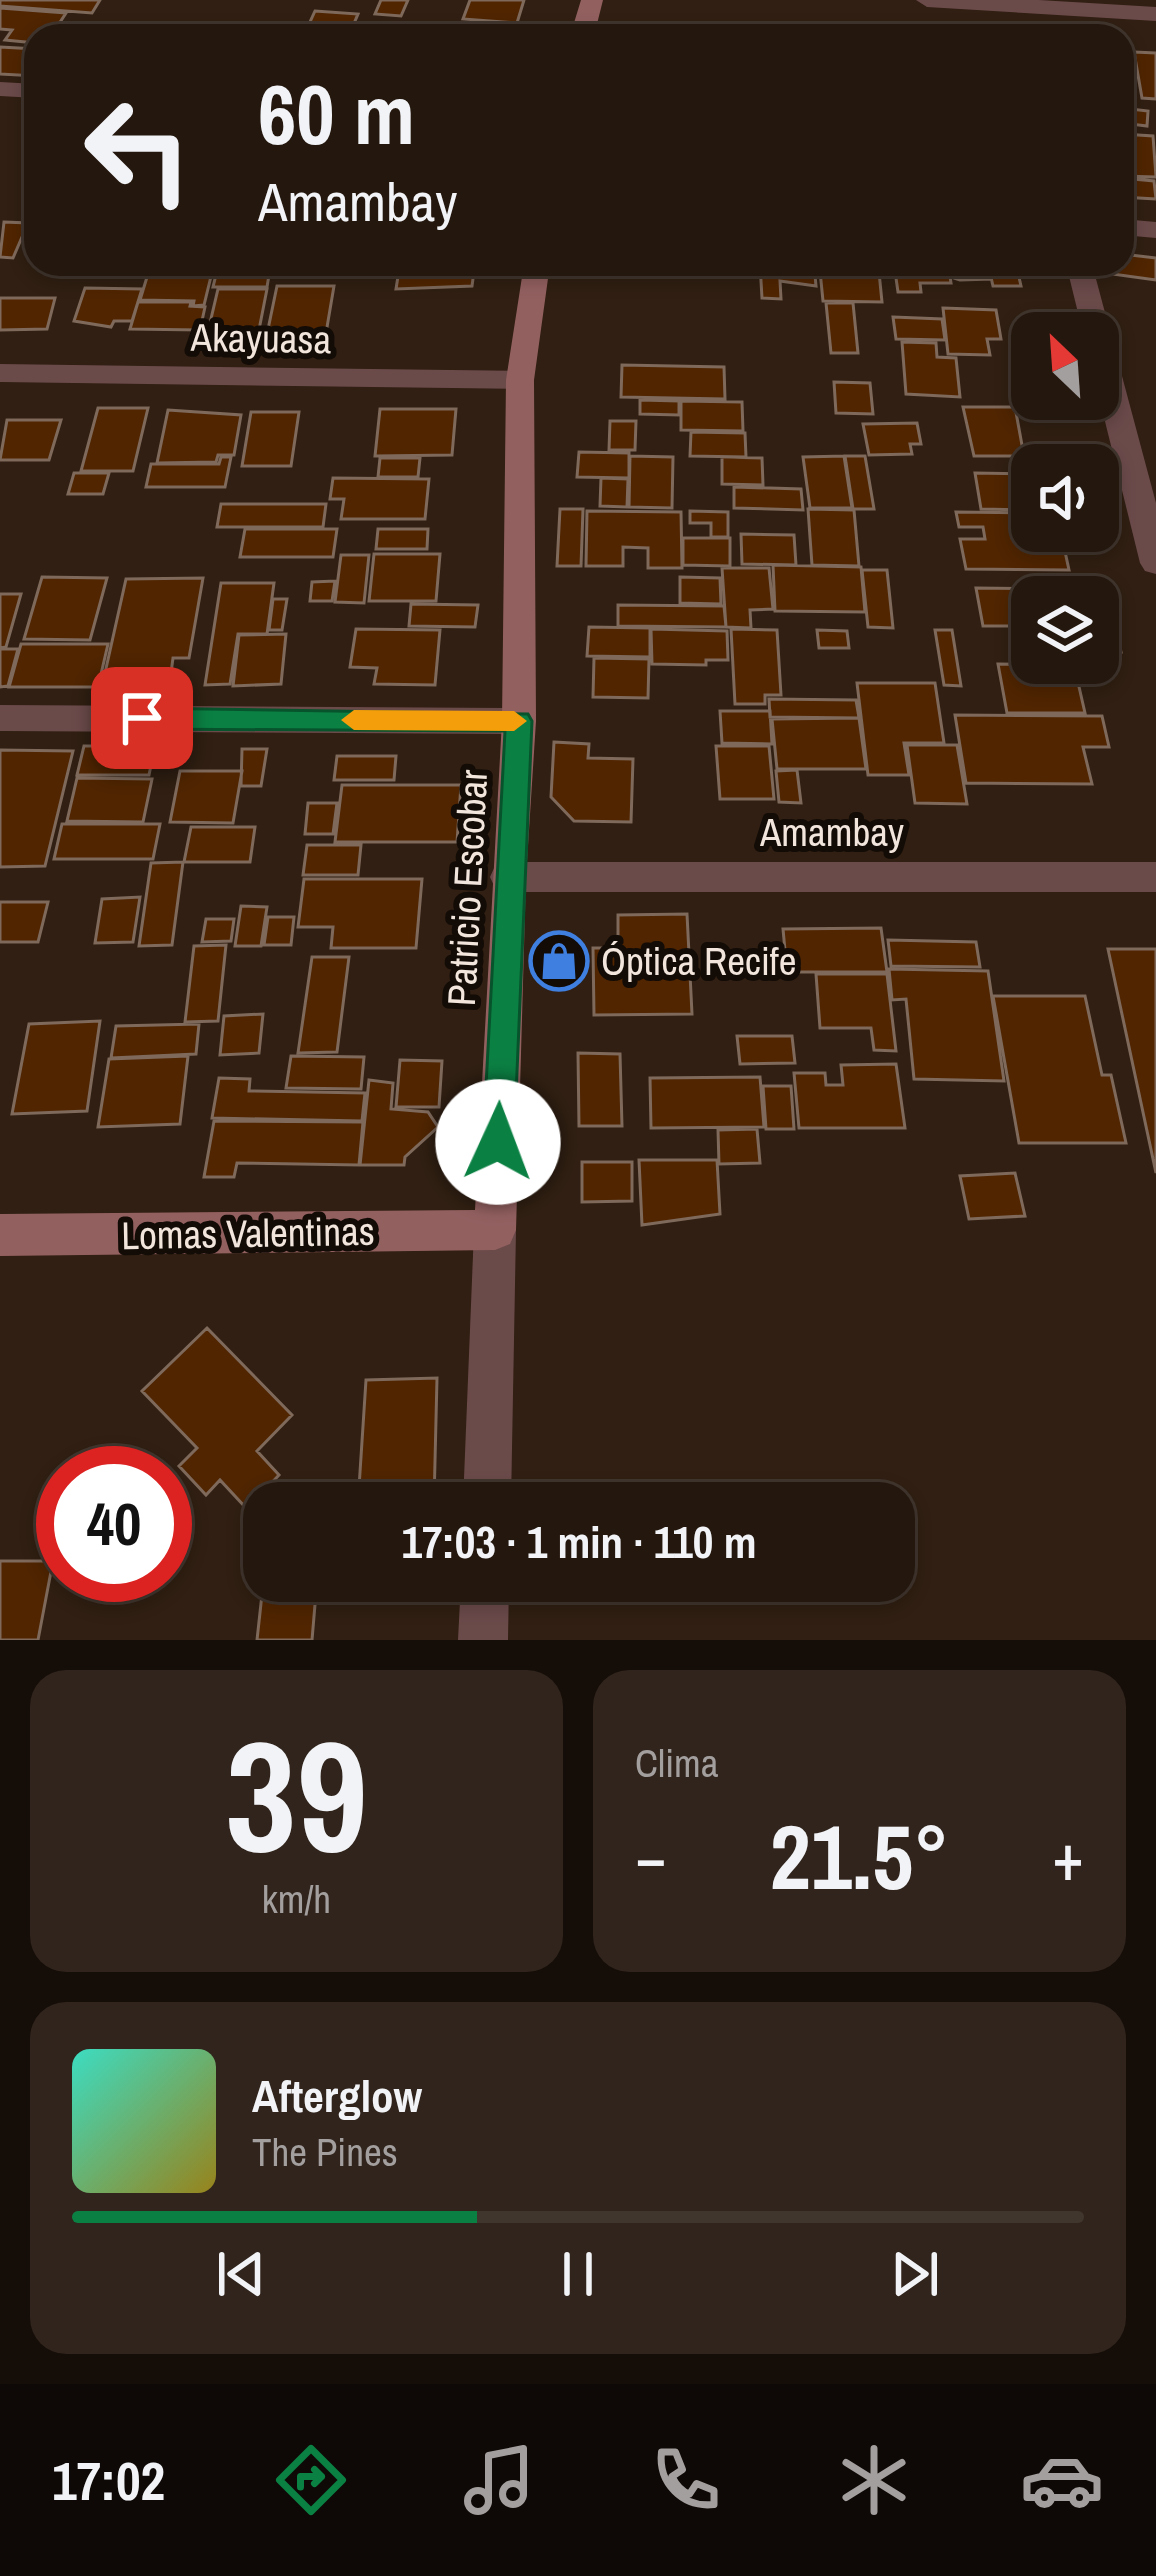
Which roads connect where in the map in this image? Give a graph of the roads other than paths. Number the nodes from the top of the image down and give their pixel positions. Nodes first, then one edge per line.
1 (927, 0) edge
2 (1156, 14) edge
3 (535, 276) edge
4 (1082, 276) edge
5 (1092, 312) edge
6 (0, 373) edge
7 (520, 380) junction
8 (1119, 418) edge
9 (1156, 563) edge
10 (0, 718) edge
11 (519, 721) junction
12 (508, 877) junction
13 (1156, 878) edge
14 (495, 1230) junction
15 (0, 1235) edge
16 (488, 1482) edge
17 (485, 1602) edge
18 (484, 1640) edge

1 - 2 street
3 - 7 street, Patricio Escobar
4 - 5 street
6 - 7 street, Akayuasa
7 - 11 street, Patricio Escobar
8 - 9 street
10 - 11 street
11 - 12 street, Patricio Escobar
12 - 13 street, Amambay
12 - 14 street, Patricio Escobar
14 - 15 street, Lomas Valentinas
14 - 16 street
17 - 18 street

